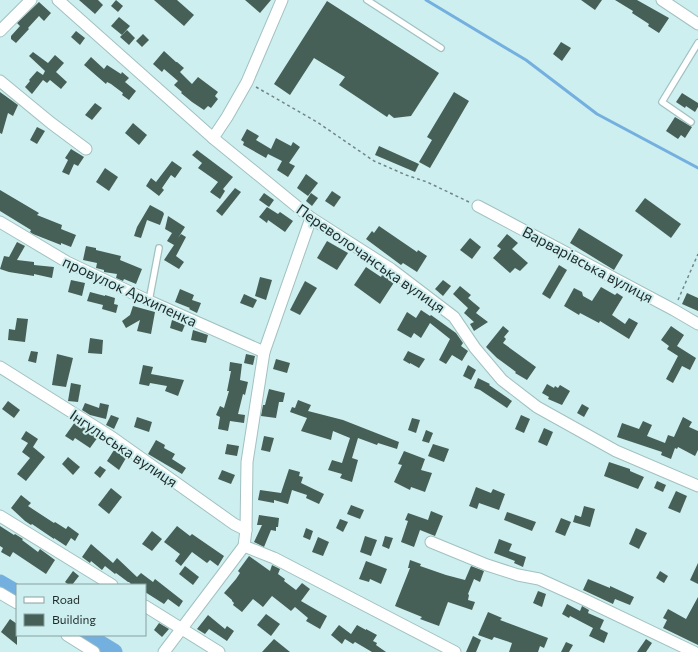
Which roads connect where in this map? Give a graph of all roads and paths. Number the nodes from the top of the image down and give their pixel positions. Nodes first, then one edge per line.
1 (31, 0) edge
2 (58, 0) edge
3 (282, 0) edge
4 (367, 0) edge
5 (662, 0) edge
6 (698, 24) edge
7 (0, 31) edge
8 (698, 42) edge
9 (441, 48) dead end
10 (0, 81) edge
11 (247, 82) junction
12 (691, 122) dead end
13 (213, 138) junction
14 (86, 149) dead end
15 (478, 206) joint
16 (310, 218) junction
17 (0, 222) edge
18 (159, 248) dead end
19 (698, 254) edge
20 (149, 301) junction
21 (674, 310) junction
22 (698, 324) edge
23 (264, 352) junction
24 (0, 367) edge
25 (698, 486) edge
26 (0, 516) edge
27 (246, 530) junction
28 (431, 542) dead end
29 (244, 546) junction
30 (110, 584) edge
31 (0, 592) edge
32 (16, 602) edge
33 (146, 607) edge
34 (182, 629) junction
35 (69, 636) edge
36 (94, 652) edge
37 (164, 652) edge
38 (219, 652) edge
39 (455, 652) edge
40 (694, 652) edge

1 - 7 street
2 - 13 street, Переволочанська вулиця
3 - 11 street
4 - 9 lane
5 - 6 street
8 - 12 lane
10 - 14 street
11 - 13 street
11 - 15 path
13 - 16 street, Переволочанська вулиця
15 - 21 street, Варварівська вулиця
16 - 23 street
16 - 25 street, Переволочанська вулиця
17 - 20 street, провулок Архипенка
18 - 20 lane
19 - 21 path
20 - 23 street, провулок Архипенка
21 - 22 street, Варварівська вулиця
23 - 27 street
24 - 27 street, Інгульська вулиця
26 - 30 street
27 - 29 street
28 - 40 street
29 - 34 street
29 - 39 street
31 - 32 street
33 - 34 street
34 - 37 street
34 - 38 street
35 - 36 street

